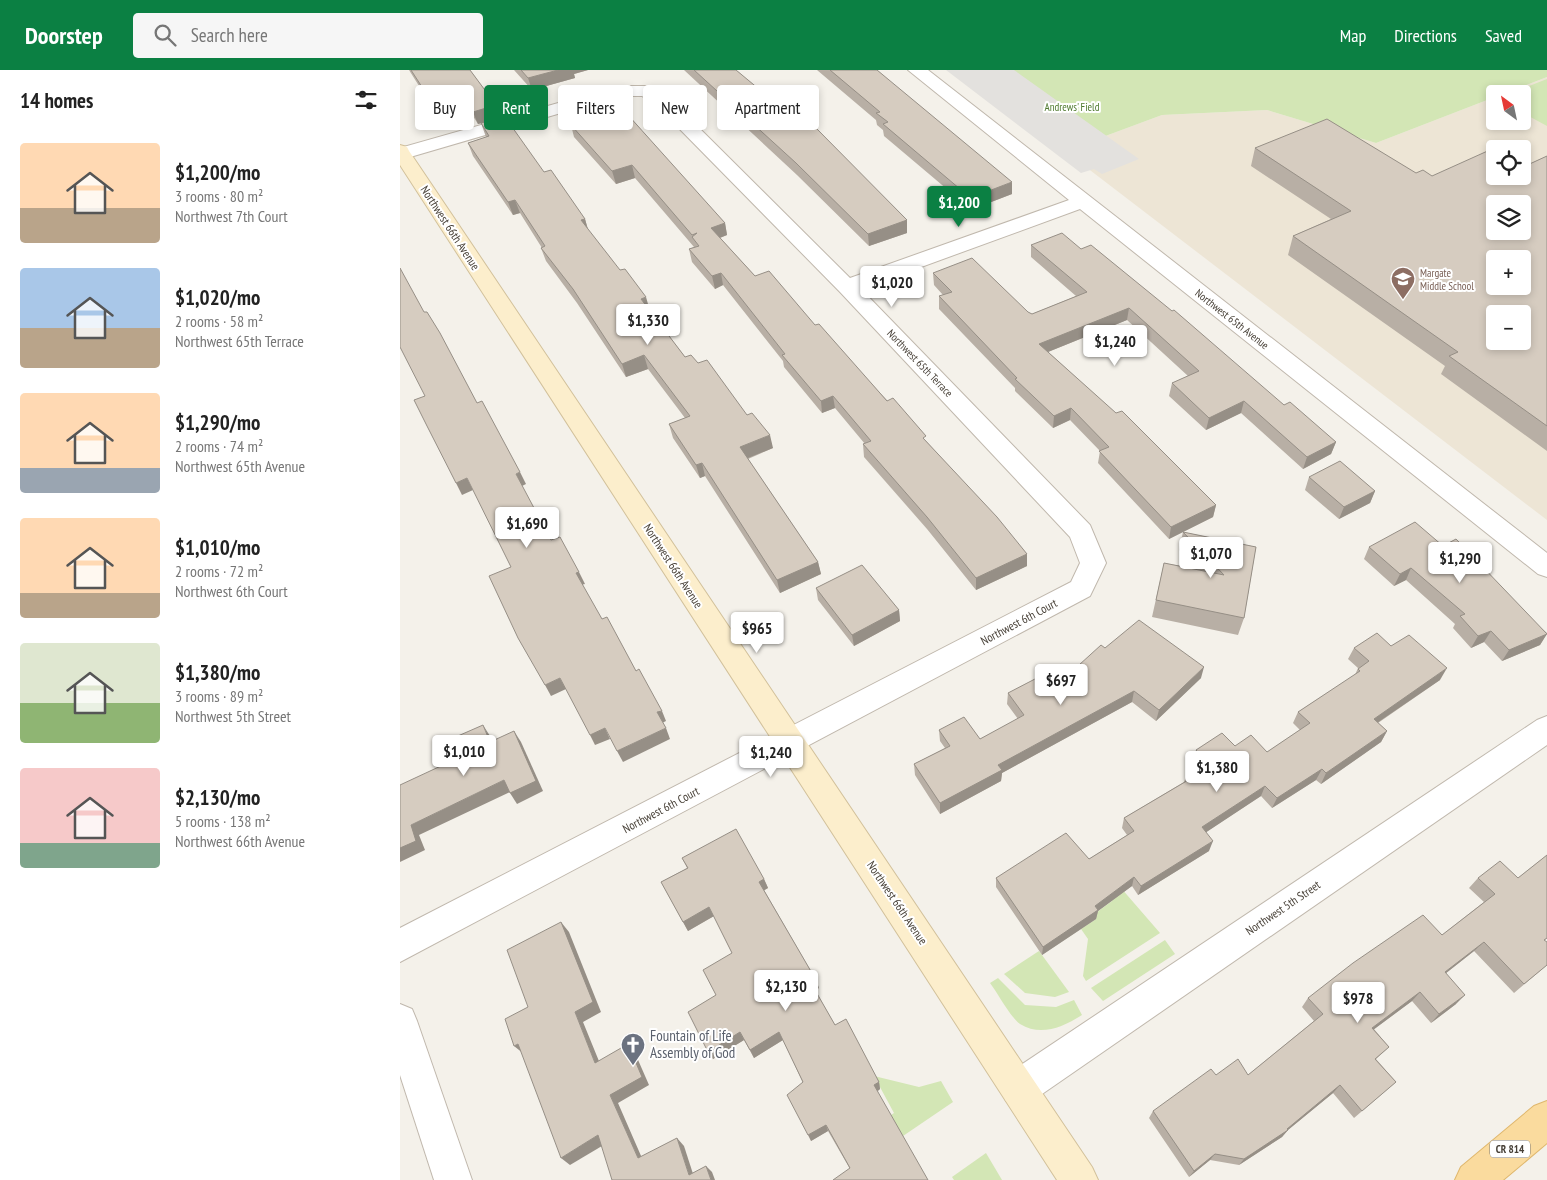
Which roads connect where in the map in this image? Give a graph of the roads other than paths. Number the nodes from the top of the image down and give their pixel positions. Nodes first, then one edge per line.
1 (917, 70) edge
2 (401, 153) edge
3 (1083, 201) junction
4 (847, 287) junction
5 (1093, 563) joint
6 (1547, 567) edge
7 (1547, 729) edge
8 (790, 743) junction
9 (400, 946) edge
10 (400, 1020) edge
11 (1019, 1088) junction
12 (1547, 1119) edge
13 (453, 1180) edge
14 (1079, 1180) edge
15 (1474, 1180) edge

1 - 3 street, Northwest 65th Avenue
2 - 4 street, Northwest 65th Terrace
2 - 8 street, Northwest 66th Avenue
3 - 4 street
3 - 6 street, Northwest 65th Avenue
4 - 5 street, Northwest 65th Terrace
5 - 8 street, Northwest 6th Court
7 - 11 street, Northwest 5th Street
8 - 9 street, Northwest 6th Court
8 - 11 street, Northwest 66th Avenue
10 - 13 street
11 - 14 street, Northwest 66th Avenue
12 - 15 main road, CR 814

